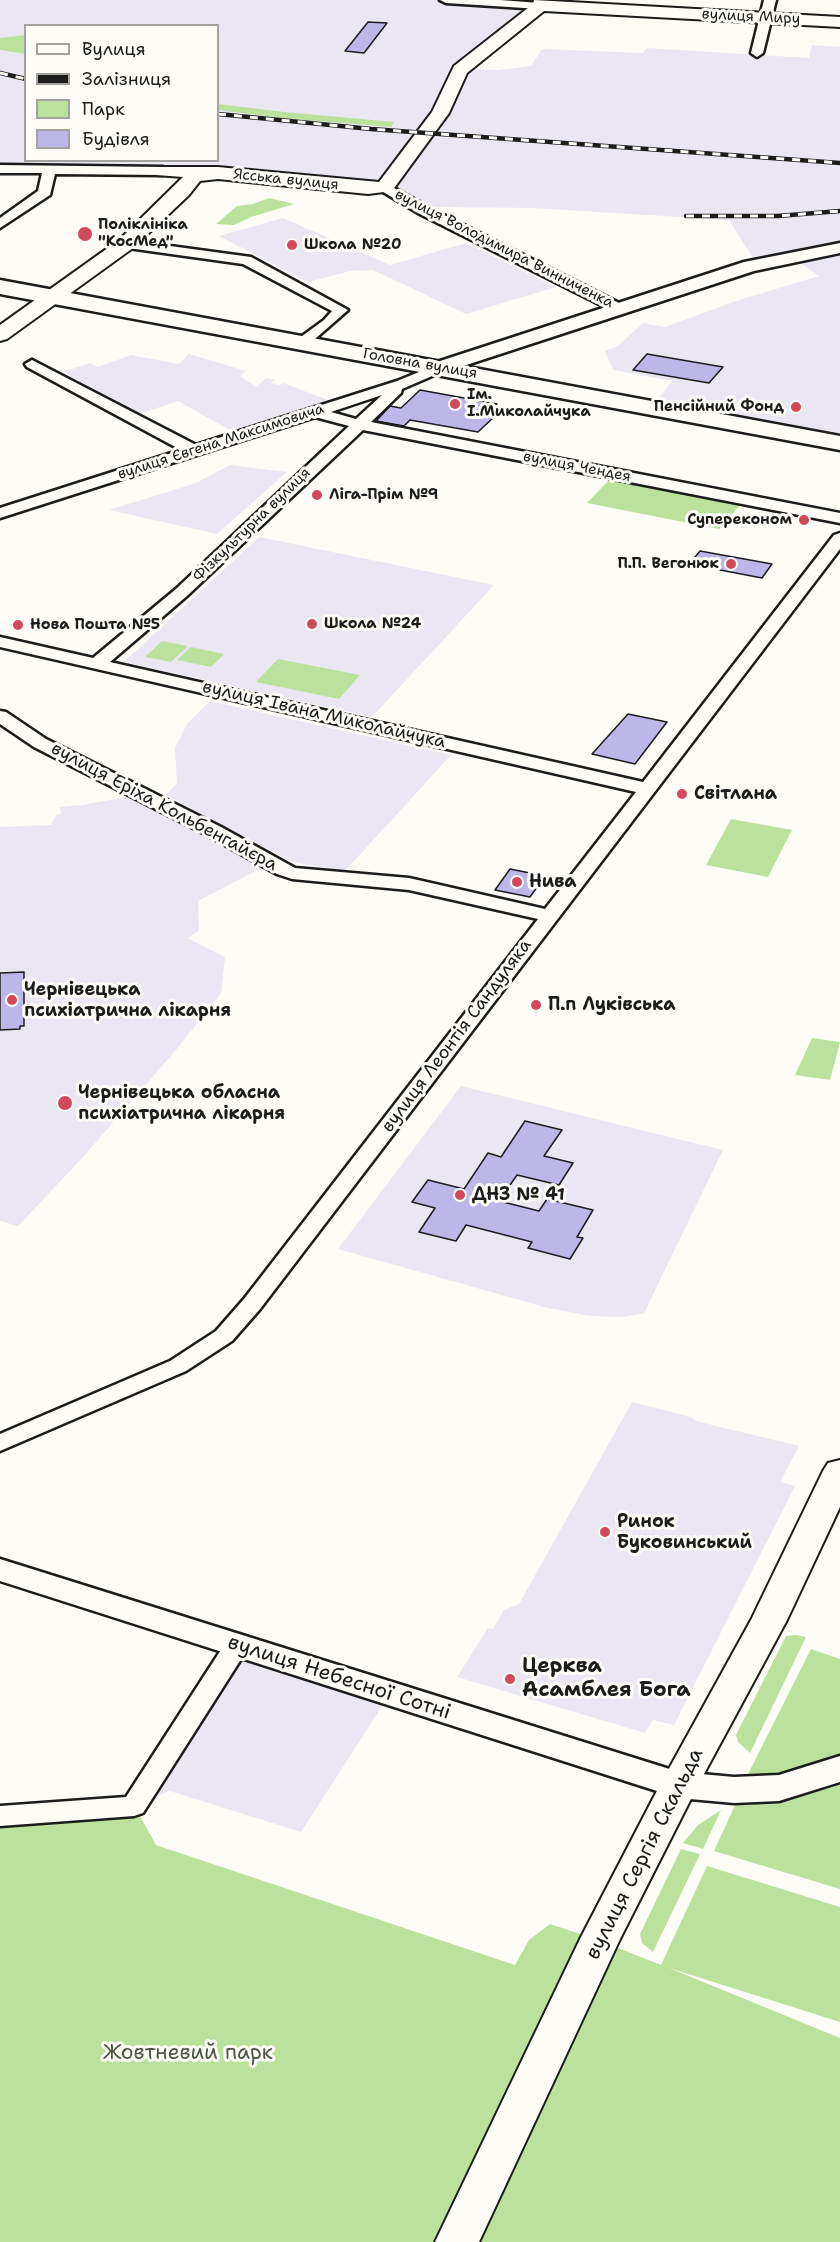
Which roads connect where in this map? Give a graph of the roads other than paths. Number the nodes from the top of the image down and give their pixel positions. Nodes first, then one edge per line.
1 (446, 0) edge
2 (770, 0) edge
3 (541, 3) edge
4 (766, 18) junction
5 (840, 22) edge
6 (757, 53) dead end
7 (0, 169) edge
8 (50, 169) junction
9 (207, 173) junction
10 (173, 174) junction
11 (385, 187) junction
12 (0, 224) edge
13 (126, 244) junction
14 (840, 248) edge
15 (0, 287) edge
16 (44, 296) junction
17 (620, 309) junction
18 (0, 320) edge
19 (0, 334) edge
20 (303, 342) junction
21 (32, 364) dead end
22 (441, 367) junction
23 (402, 384) junction
24 (315, 412) junction
25 (357, 424) junction
26 (840, 443) edge
27 (193, 450) junction
28 (0, 513) edge
29 (840, 518) edge
30 (840, 538) edge
31 (0, 642) edge
32 (98, 663) junction
33 (0, 716) edge
34 (648, 789) junction
35 (548, 915) junction
36 (0, 1443) edge
37 (840, 1470) edge
38 (0, 1570) edge
39 (237, 1645) junction
40 (840, 1769) edge
41 (679, 1785) junction
42 (0, 1816) edge
43 (457, 2242) edge

1 - 3 street, вулиця Миру
2 - 4 street
3 - 4 main road, вулиця Миру
3 - 11 main road, вулиця Володимира Винниченка
4 - 5 main road, вулиця Миру
4 - 6 street
7 - 8 street, Ясська вулиця
8 - 10 street, Ясська вулиця
8 - 12 street
9 - 10 main road, Ясська вулиця
9 - 11 main road, Ясська вулиця
9 - 13 main road
10 - 16 main road
11 - 17 street, вулиця Володимира Винниченка
13 - 16 main road
13 - 20 street
14 - 17 street
15 - 16 main road, Головна вулиця
16 - 18 main road
16 - 19 main road
16 - 20 main road, Головна вулиця
17 - 22 street
20 - 22 main road, Головна вулиця
21 - 27 street
22 - 23 street, вулиця Євгена Максимовича
22 - 26 main road, Головна вулиця
23 - 24 street, вулиця Євгена Максимовича
23 - 25 street, Фізкультурна вулиця
24 - 25 street, вулиця Чендея
24 - 27 street, вулиця Євгена Максимовича
25 - 29 street, вулиця Чендея
25 - 32 street, Фізкультурна вулиця
27 - 28 street, вулиця Євгена Максимовича
30 - 34 street, вулиця Леонтія Сандуляка
31 - 32 street, вулиця Івана Миколайчука
32 - 34 street, вулиця Івана Миколайчука
33 - 35 street, вулиця Еріха Кольбенгайєра
34 - 35 street, вулиця Леонтія Сандуляка
35 - 36 street, вулиця Леонтія Сандуляка
37 - 41 main road, вулиця Сергія Скальда
38 - 39 street, вулиця Небесної Сотні
39 - 41 street, вулиця Небесної Сотні
39 - 42 street
40 - 41 street, вулиця Небесної Сотні
41 - 43 main road, вулиця Сергія Скальда

